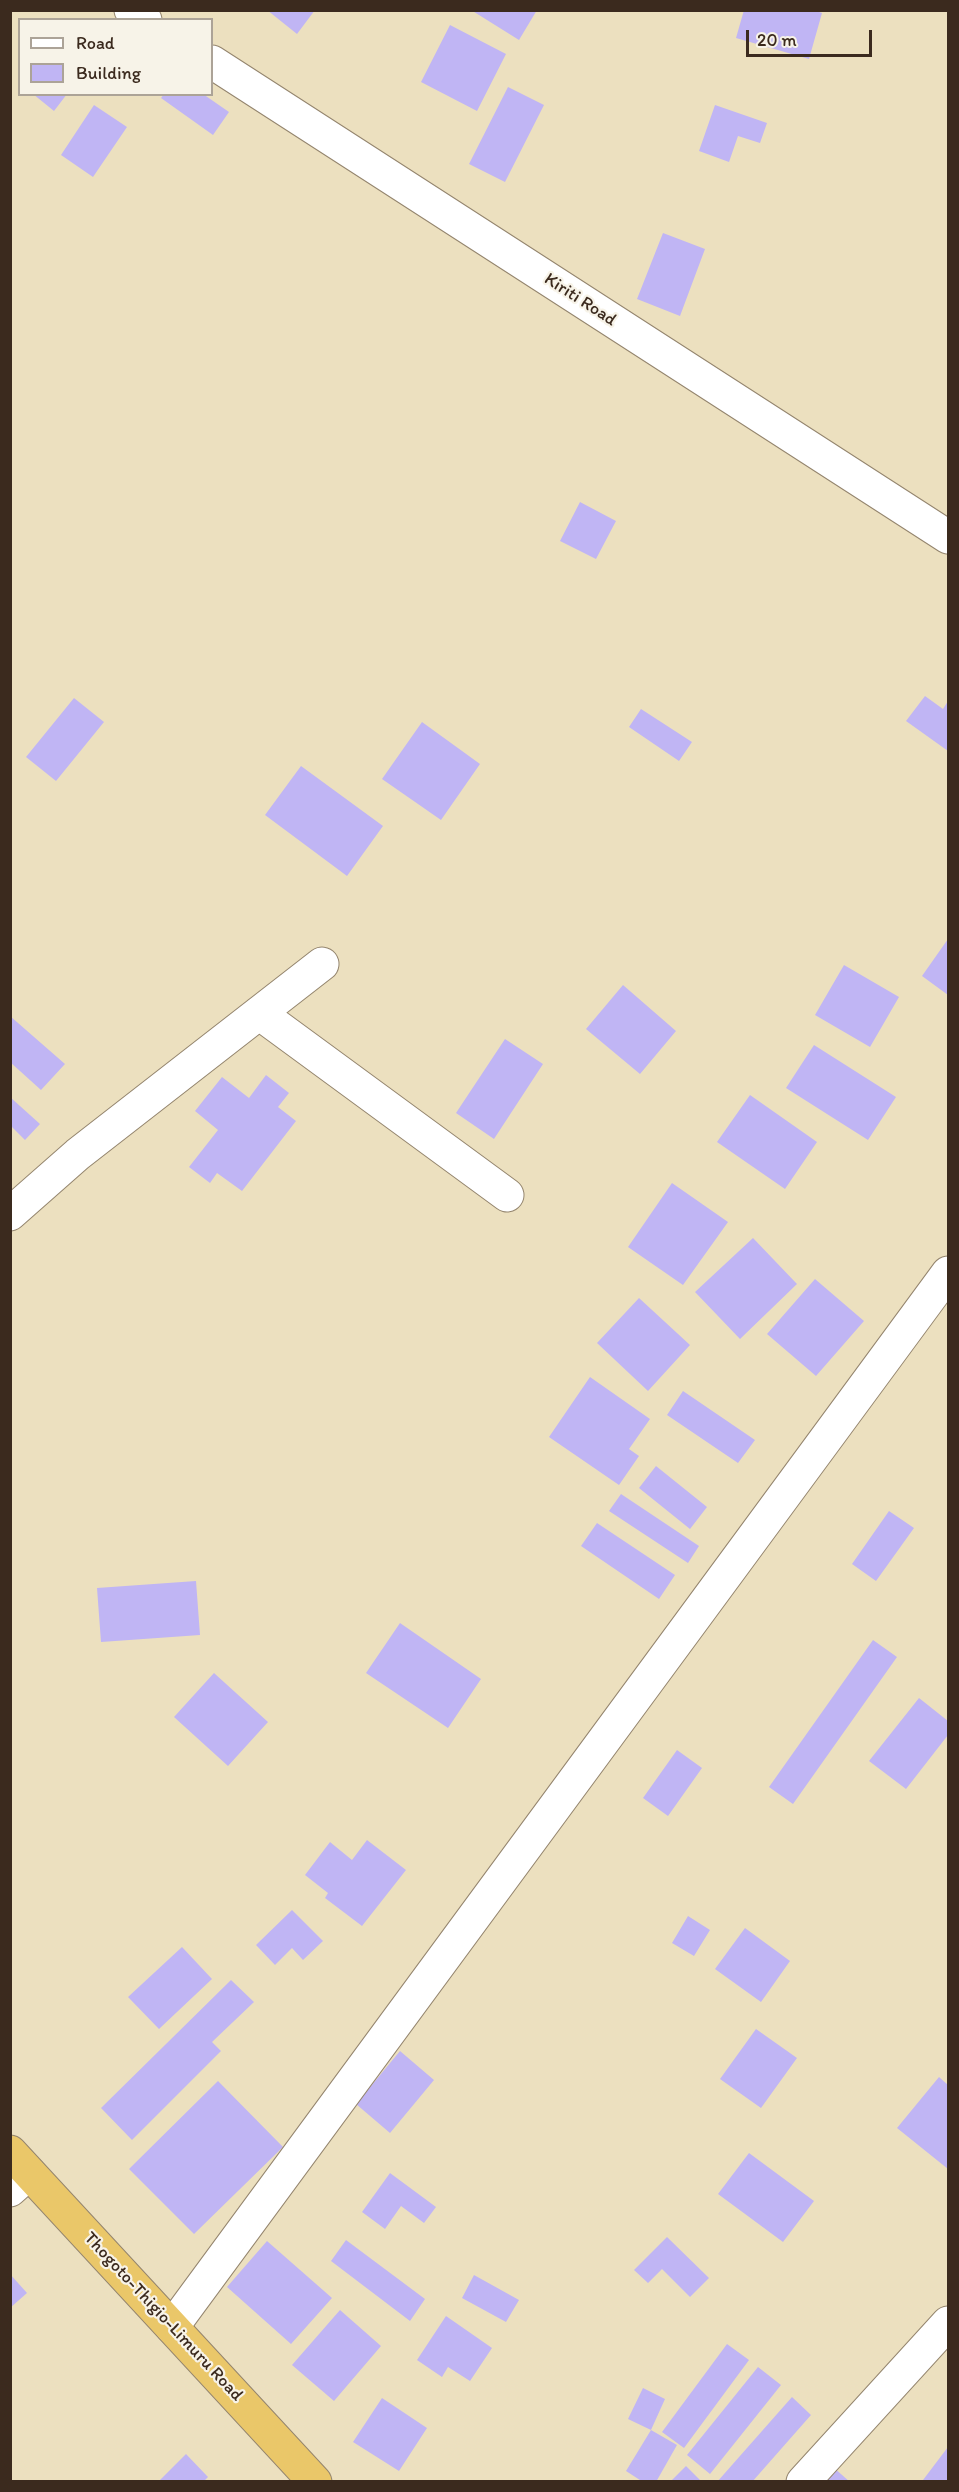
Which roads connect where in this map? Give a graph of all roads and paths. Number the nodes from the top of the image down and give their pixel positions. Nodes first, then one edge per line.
1 (213, 63) edge
2 (948, 537) edge
3 (322, 963) dead end
4 (259, 1013) junction
5 (507, 1195) dead end
6 (10, 1214) edge
7 (948, 1273) edge
8 (17, 2172) edge
9 (948, 2323) edge
10 (172, 2327) junction
11 (315, 2481) edge
12 (803, 2481) edge

1 - 2 street, Kiriti Road
3 - 4 street
4 - 5 street
4 - 6 street
7 - 10 street
8 - 10 highway, Thogoto-Thigio-Limuru Road
9 - 12 street
10 - 11 highway, Thogoto-Thigio-Limuru Road

